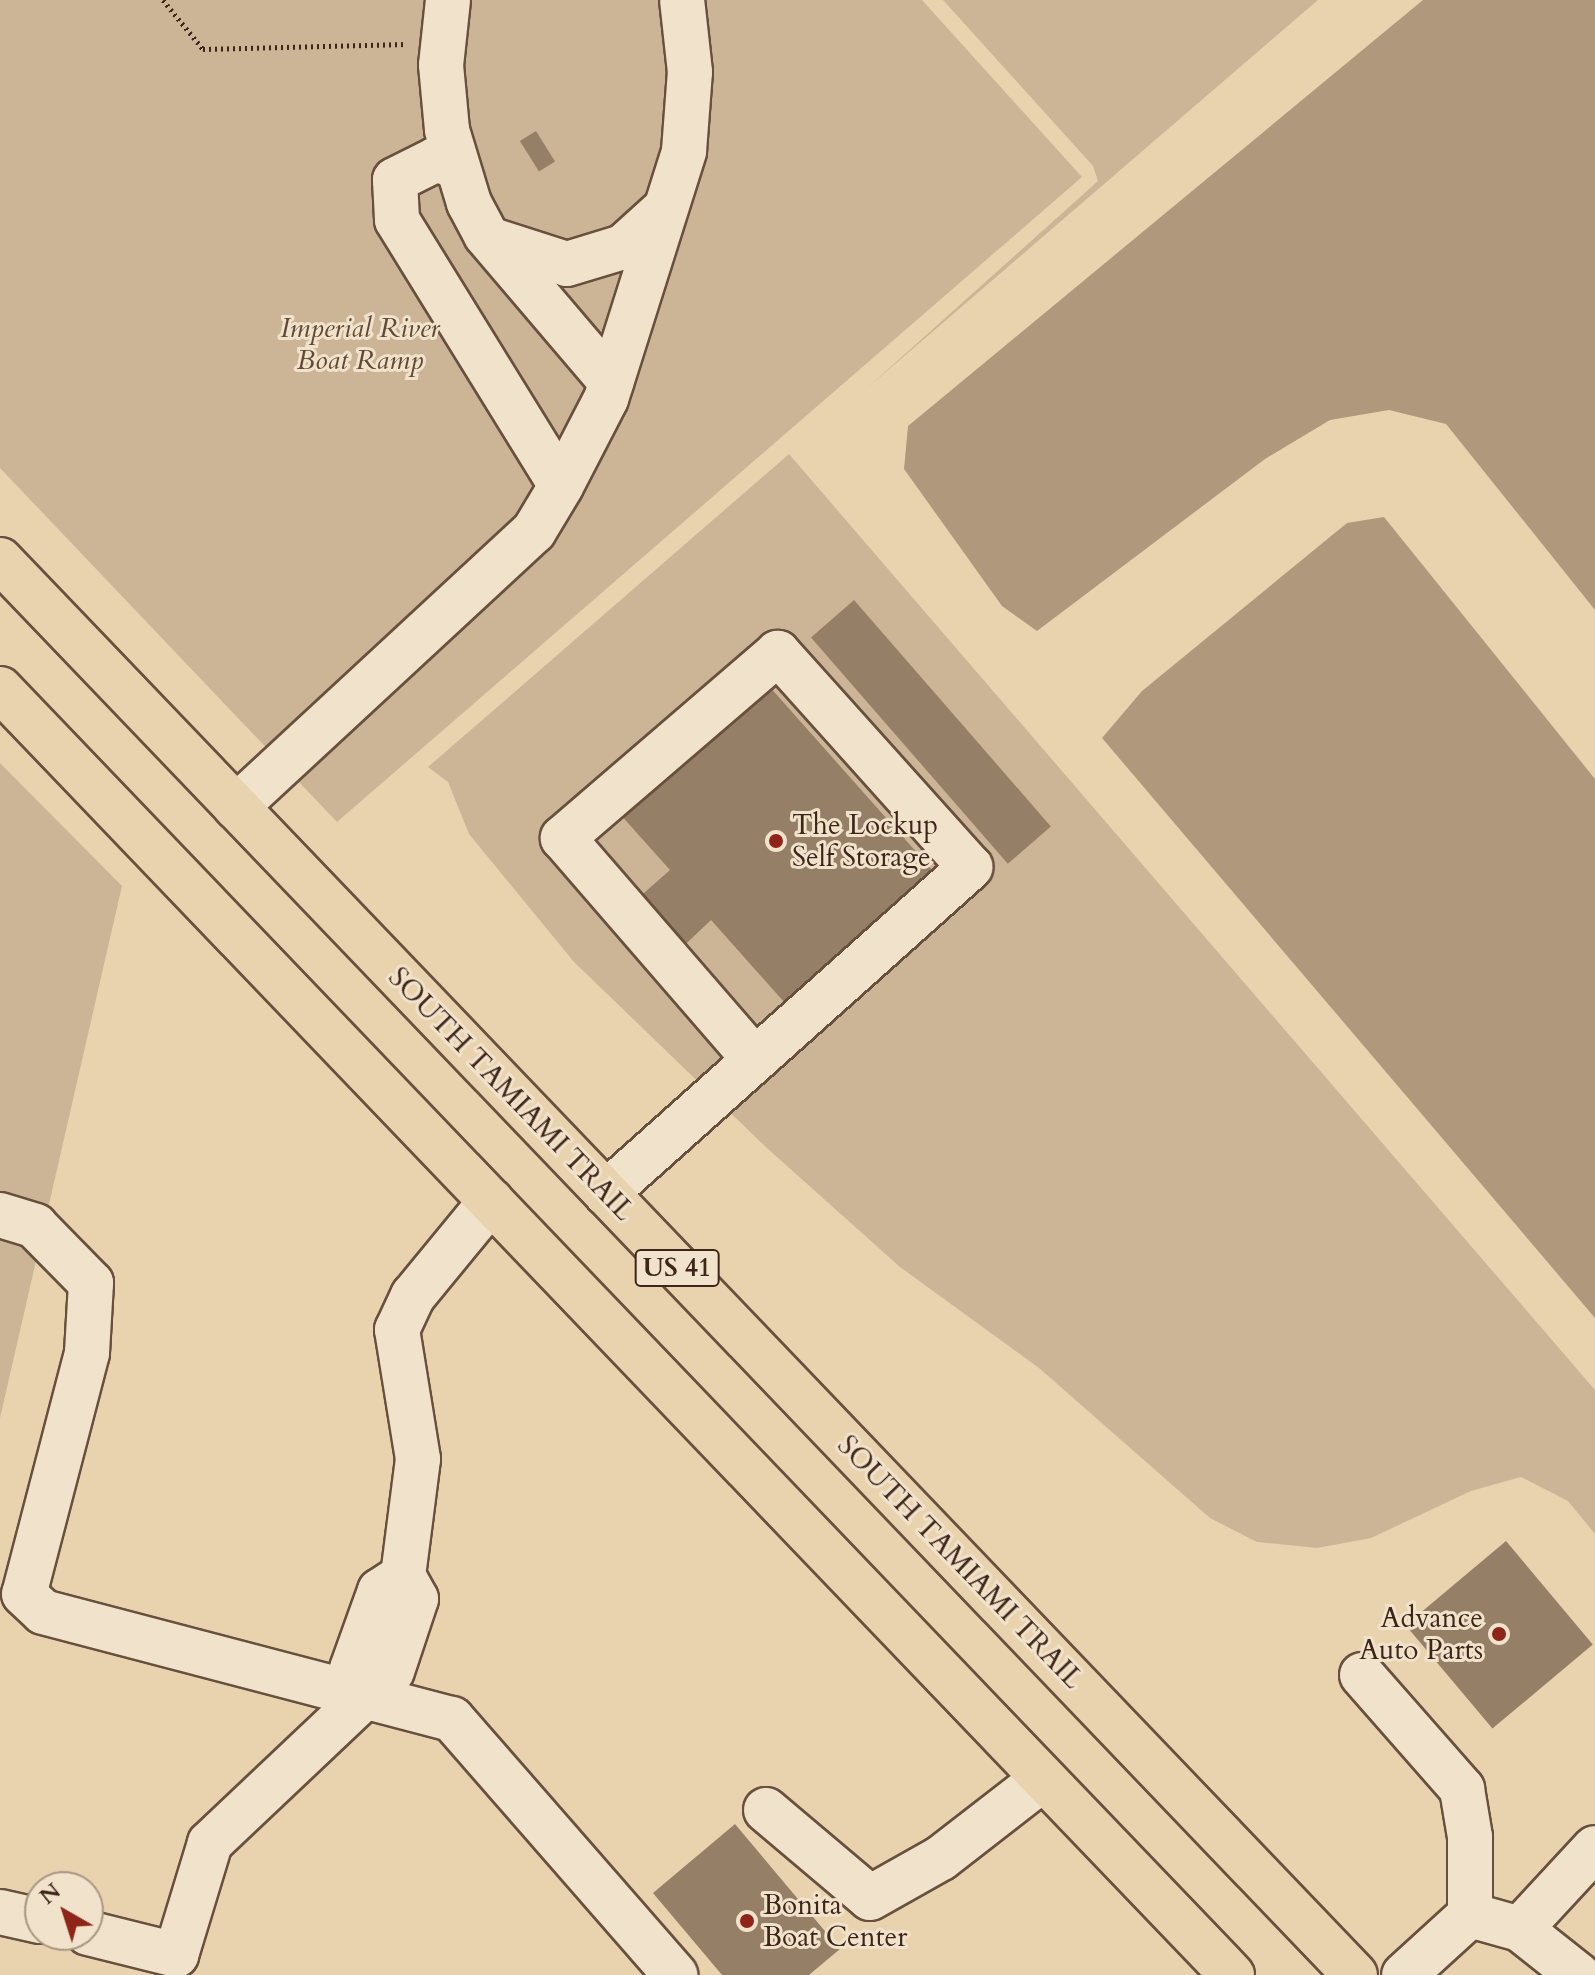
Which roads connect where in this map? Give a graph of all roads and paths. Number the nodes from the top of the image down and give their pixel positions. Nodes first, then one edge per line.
1 (163, 0) edge
2 (448, 0) edge
3 (682, 0) edge
4 (444, 43) junction
5 (456, 167) junction
6 (664, 210) junction
7 (486, 235) junction
8 (611, 382) junction
9 (561, 486) junction
10 (0, 560) edge
11 (0, 689) edge
12 (236, 807) junction
13 (753, 1057) junction
14 (606, 1193) junction
15 (491, 1201) junction
16 (0, 1215) edge
17 (1362, 1675) dead end
18 (359, 1695) junction
19 (1043, 1779) junction
20 (766, 1810) dead end
21 (1595, 1848) edge
22 (0, 1912) edge
23 (1470, 1915) junction
24 (24, 1917) edge
25 (1520, 1929) junction
26 (104, 1938) edge
27 (185, 1965) edge
28 (675, 1975) edge
29 (1232, 1975) edge
30 (1355, 1975) edge
31 (1404, 1975) edge
32 (1578, 1975) edge

1 - 4 path
2 - 4 lane
3 - 6 lane
4 - 5 lane
5 - 7 lane
5 - 9 lane
6 - 7 lane
6 - 8 lane
7 - 8 lane
8 - 9 lane
9 - 12 lane
10 - 12 main road, SOUTH TAMIAMI TRAIL / US 41
11 - 15 main road, US 41
12 - 14 main road, SOUTH TAMIAMI TRAIL / US 41
13 - 13 lane
13 - 14 lane
14 - 30 main road, SOUTH TAMIAMI TRAIL / US 41
15 - 18 lane
15 - 19 main road, US 41
16 - 18 lane
17 - 23 lane
18 - 27 lane
18 - 28 lane
19 - 20 lane
19 - 29 main road, US 41
21 - 25 lane
22 - 24 lane
23 - 25 lane
23 - 31 lane
25 - 32 lane
26 - 27 lane

